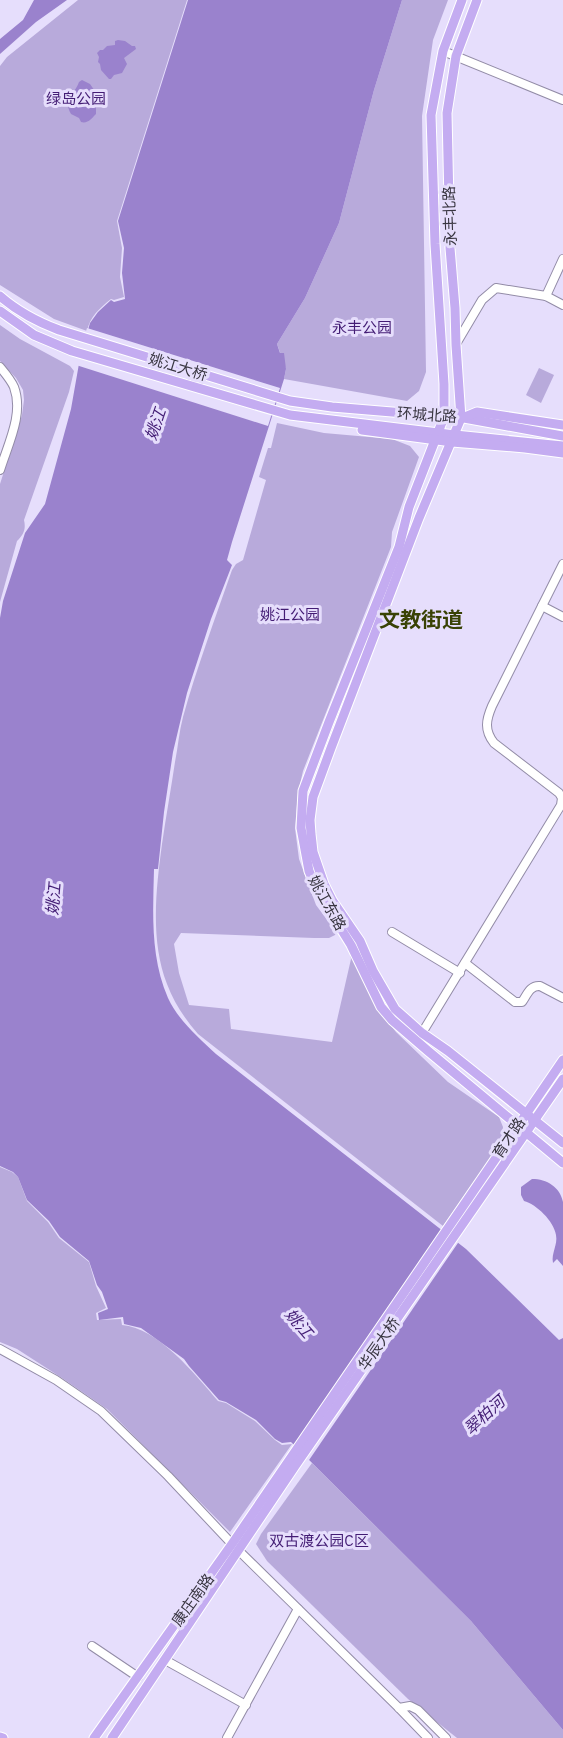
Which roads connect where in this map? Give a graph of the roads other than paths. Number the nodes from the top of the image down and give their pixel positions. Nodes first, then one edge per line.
1 (462, 0) edge
2 (477, 0) edge
3 (443, 51) junction
4 (456, 56) junction
5 (563, 100) edge
6 (563, 259) edge
7 (0, 296) edge
8 (546, 296) junction
9 (563, 305) edge
10 (0, 311) edge
11 (456, 345) junction
12 (0, 367) edge
13 (290, 401) joint
14 (290, 415) joint
15 (444, 417) junction
16 (463, 418) junction
17 (563, 424) edge
18 (563, 436) edge
19 (438, 437) junction
20 (453, 439) junction
21 (563, 446) edge
22 (563, 453) edge
23 (0, 470) edge
24 (563, 564) edge
25 (542, 606) junction
26 (563, 617) edge
27 (392, 932) dead end
28 (465, 963) junction
29 (460, 972) junction
30 (563, 998) edge
31 (422, 1034) junction
32 (563, 1060) edge
33 (563, 1079) edge
34 (526, 1113) junction
35 (534, 1120) junction
36 (518, 1125) junction
37 (526, 1131) junction
38 (563, 1143) edge
39 (563, 1163) edge
40 (460, 1220) junction
41 (0, 1349) edge
42 (292, 1462) joint
43 (236, 1547) junction
44 (298, 1609) junction
45 (92, 1646) dead end
46 (165, 1660) junction
47 (138, 1677) junction
48 (246, 1705) junction
49 (399, 1708) junction
50 (94, 1738) edge
51 (112, 1738) edge
52 (227, 1738) edge
53 (428, 1738) edge
54 (446, 1738) edge

1 - 3 main road, 永丰北路
2 - 4 main road, 永丰北路
3 - 4 street
3 - 15 main road, 永丰北路
4 - 5 street
4 - 11 main road, 永丰北路
6 - 8 street
7 - 13 main road, 姚江大桥
8 - 9 street
8 - 11 street
10 - 14 main road, 姚江大桥
11 - 16 main road, 永丰北路
12 - 23 street
13 - 15 main road, 环城北路
14 - 19 main road, 环城北路
15 - 16 main road, 环城北路
15 - 19 main road, 永丰北路
16 - 17 main road
16 - 18 main road, 环城北路
16 - 20 main road, 永丰北路
19 - 20 main road, 环城北路
19 - 36 main road, 姚江东路
20 - 21 main road, 环城北路
20 - 22 main road
20 - 31 main road, 姚江东路
24 - 25 street
25 - 26 street
25 - 28 street
27 - 29 street
28 - 29 street
28 - 30 street
29 - 31 street
31 - 34 main road, 姚江东路
32 - 34 main road, 育才路
33 - 35 main road, 育才路
34 - 35 main road, 姚江东路
34 - 36 main road, 育才路
35 - 37 main road, 育才路
35 - 38 main road, 姚江东路
36 - 37 main road, 姚江东路
36 - 40 main road, 育才路
37 - 39 main road, 姚江东路
37 - 40 main road, 育才路
40 - 42 main road, 华辰大桥
41 - 43 street
42 - 43 main road, 康庄南路
43 - 44 street
43 - 46 main road, 康庄南路
43 - 47 main road, 康庄南路
44 - 48 street
44 - 49 street
45 - 47 street
46 - 48 street
46 - 51 main road, 康庄南路
47 - 50 main road, 康庄南路
48 - 52 street
49 - 53 street
49 - 54 street

